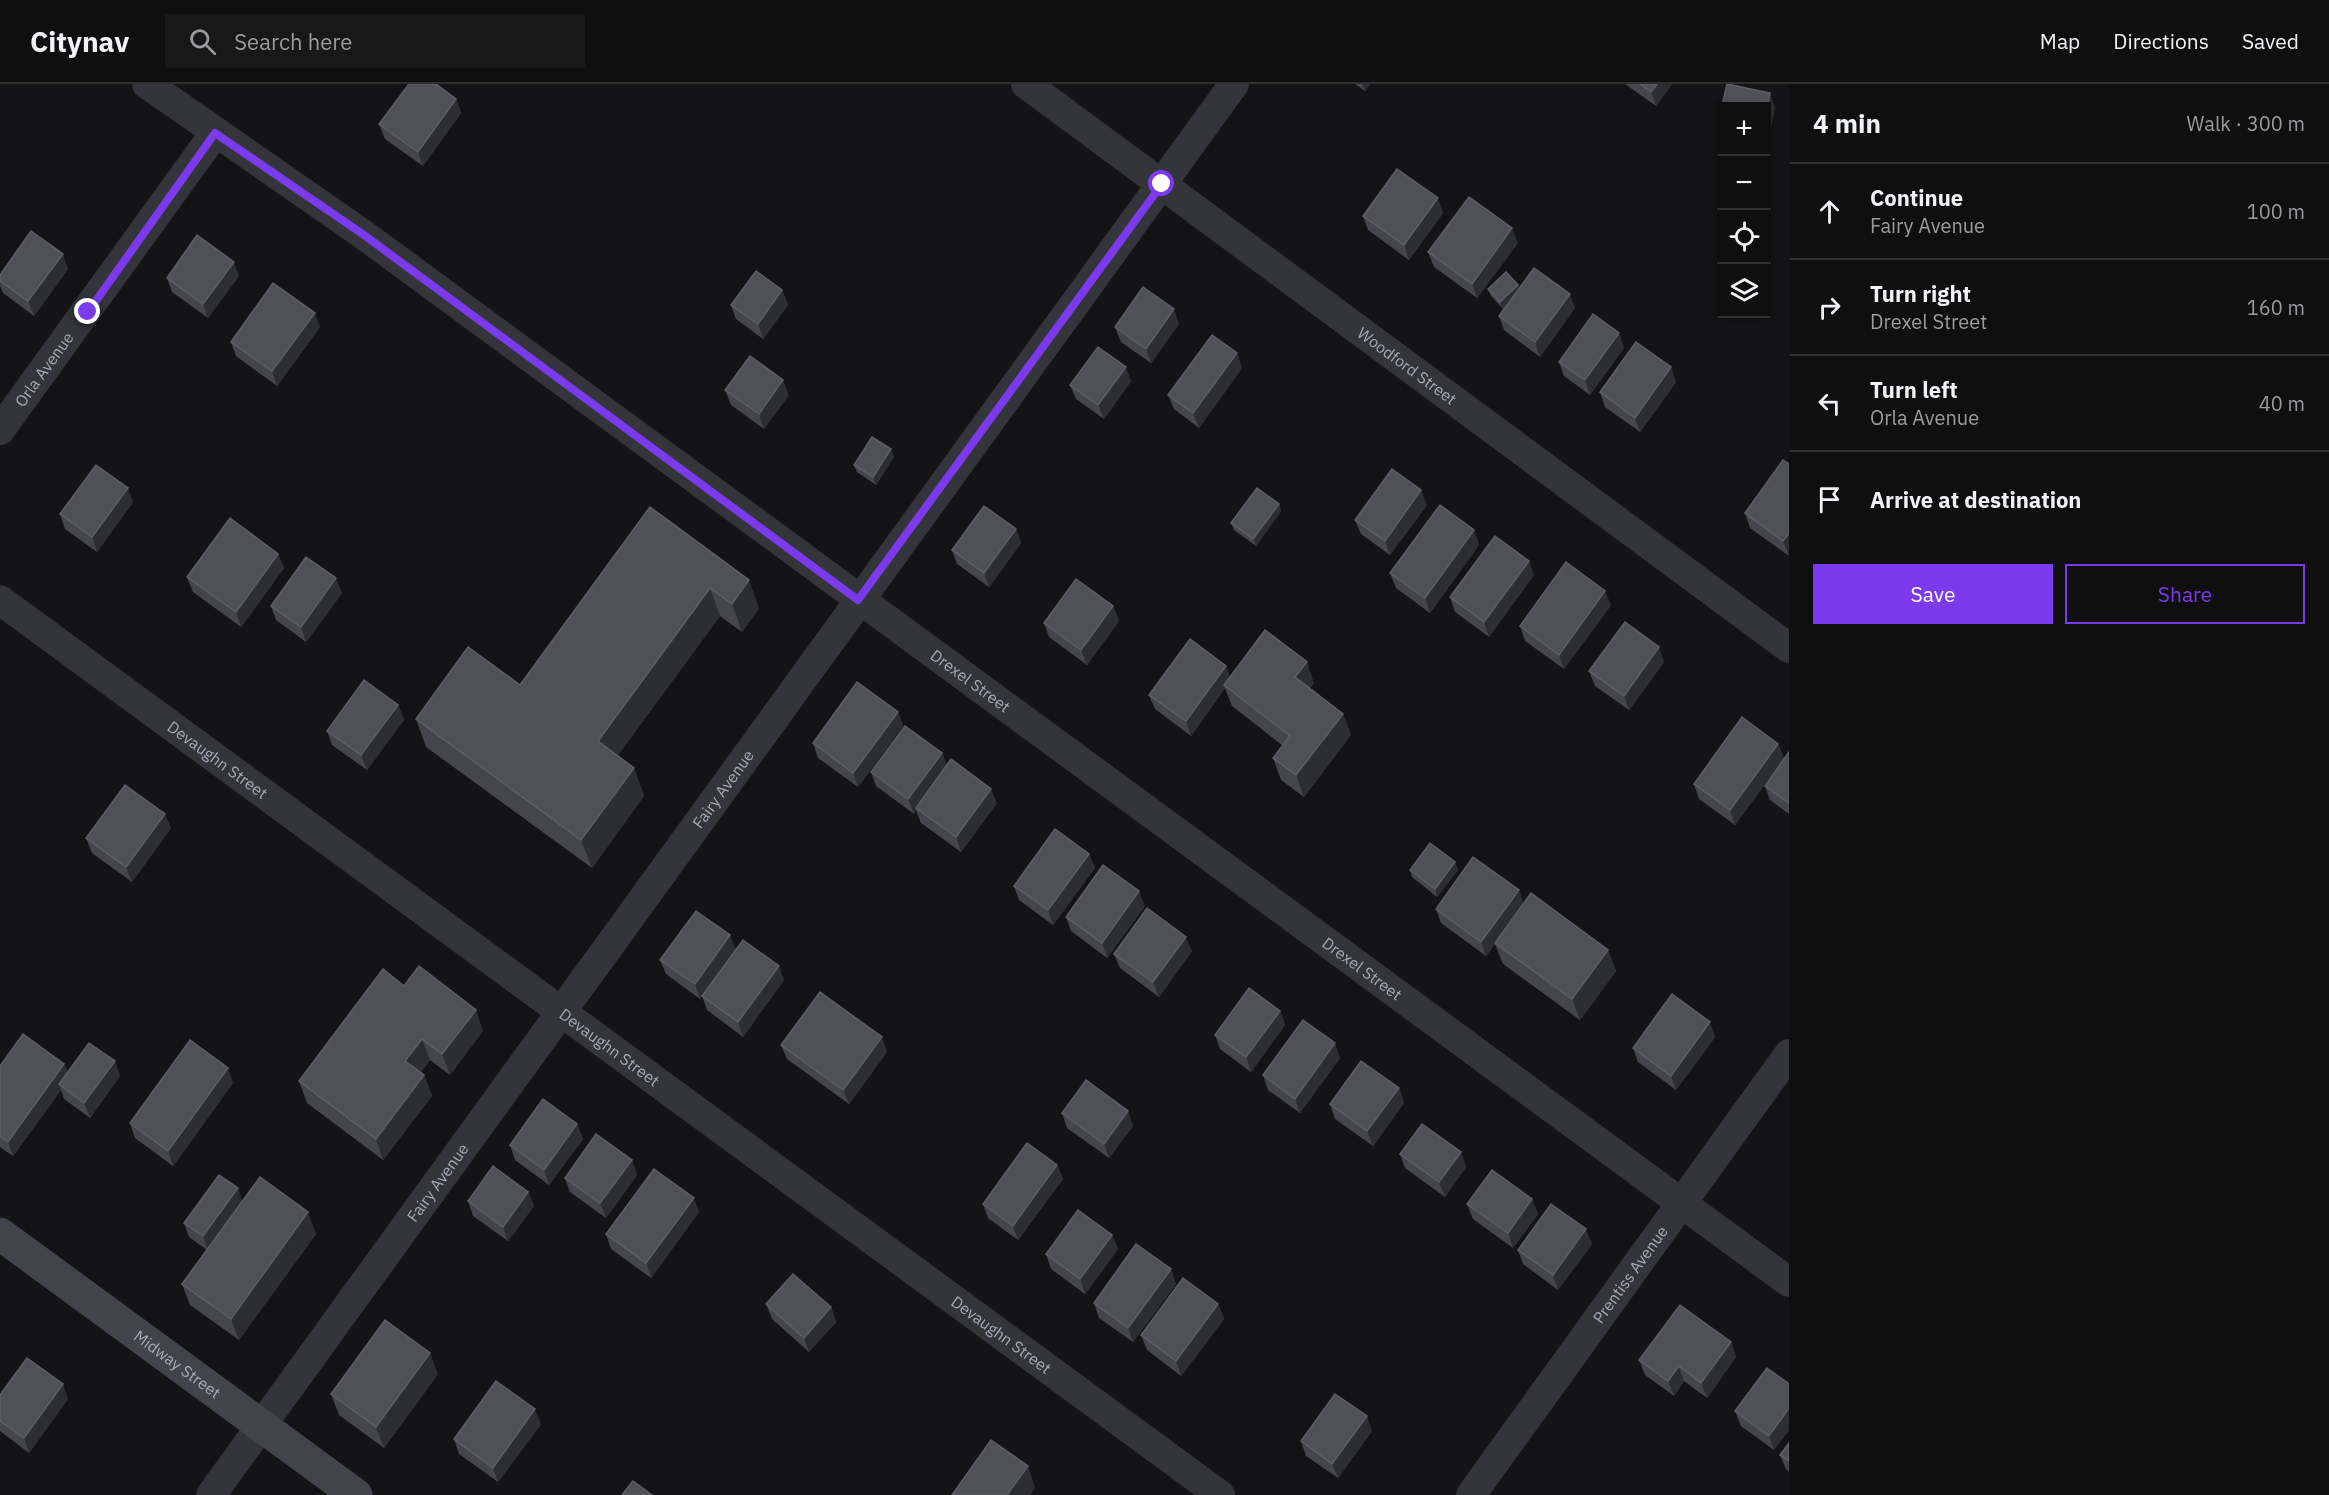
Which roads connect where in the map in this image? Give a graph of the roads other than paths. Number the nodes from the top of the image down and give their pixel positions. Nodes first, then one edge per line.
1 (147, 84) edge
2 (1026, 84) edge
3 (1234, 84) edge
4 (215, 133) junction
5 (1162, 184) junction
6 (0, 430) edge
7 (0, 600) edge
8 (858, 600) junction
9 (1789, 648) edge
10 (561, 1012) junction
11 (1789, 1054) edge
12 (1681, 1203) junction
13 (0, 1234) edge
14 (1789, 1282) edge
15 (261, 1426) junction
16 (211, 1495) edge
17 (356, 1495) edge
18 (1220, 1495) edge
19 (1471, 1495) edge

1 - 4 street, Drexel Street
2 - 5 street, Woodford Street
3 - 5 street, Fairy Avenue
4 - 6 street, Orla Avenue
4 - 8 street, Drexel Street
5 - 8 street, Fairy Avenue
5 - 9 street, Woodford Street
7 - 10 street, Devaughn Street
8 - 10 street, Fairy Avenue
8 - 12 street, Drexel Street
10 - 15 street, Fairy Avenue
10 - 18 street, Devaughn Street
11 - 12 street, Prentiss Avenue
12 - 14 street, Drexel Street
12 - 19 street, Prentiss Avenue
13 - 15 street, Midway Street
15 - 16 street, Fairy Avenue
15 - 17 street, Midway Street

